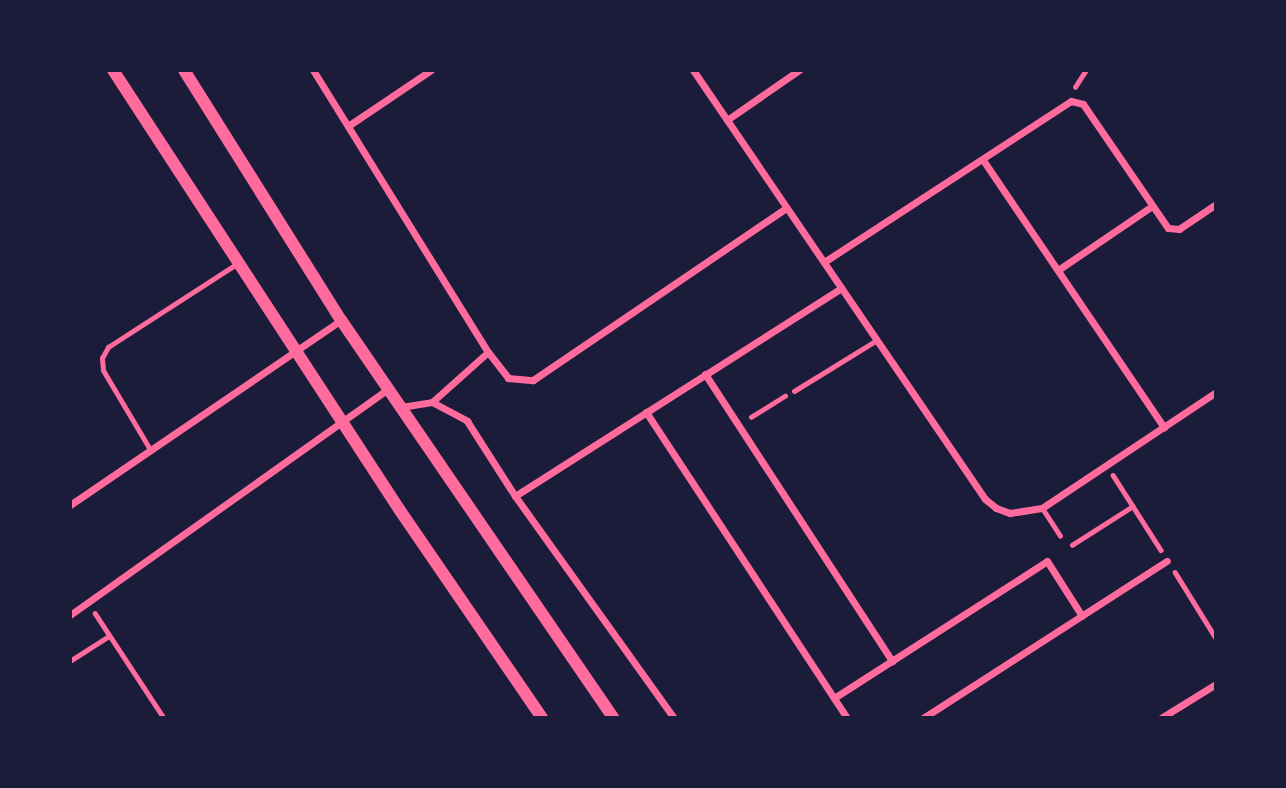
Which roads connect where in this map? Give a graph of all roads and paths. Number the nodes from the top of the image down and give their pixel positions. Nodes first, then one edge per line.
1 (113, 70) edge
2 (184, 70) edge
3 (313, 70) edge
4 (431, 70) edge
5 (693, 70) edge
6 (799, 70) edge
7 (727, 120) junction
8 (348, 125) junction
9 (982, 159) junction
10 (1216, 204) edge
11 (1152, 206) junction
12 (786, 208) junction
13 (824, 262) junction
14 (238, 263) junction
15 (1058, 270) junction
16 (841, 288) junction
17 (341, 320) junction
18 (877, 340) junction
19 (488, 352) junction
20 (297, 355) junction
21 (705, 374) junction
22 (389, 388) junction
23 (794, 391) joint
24 (1216, 392) edge
25 (432, 402) junction
26 (401, 407) junction
27 (646, 412) junction
28 (343, 421) junction
29 (738, 425) junction
30 (1164, 427) junction
31 (151, 451) junction
32 (515, 496) junction
33 (70, 505) edge
34 (1133, 506) dead end
35 (1042, 508) junction
36 (1060, 536) dead end
37 (1047, 561) junction
38 (1167, 561) dead end
39 (88, 603) junction
40 (70, 615) edge
41 (1082, 616) junction
42 (109, 636) junction
43 (70, 661) edge
44 (892, 661) junction
45 (1216, 684) edge
46 (834, 698) junction
47 (164, 718) edge
48 (542, 718) edge
49 (614, 718) edge
50 (674, 718) edge
51 (847, 718) edge
52 (923, 718) edge
53 (1161, 718) edge

1 - 14 street
2 - 17 street
3 - 8 street
4 - 8 street
5 - 7 street
6 - 7 street
7 - 12 street
8 - 19 street
9 - 11 street
9 - 13 street
9 - 15 street
10 - 11 street
11 - 15 street
12 - 13 street
12 - 19 street
13 - 16 street
14 - 20 street
14 - 31 lane
15 - 30 street
16 - 18 street
16 - 21 street
17 - 20 street
17 - 22 street
18 - 23 lane
18 - 35 street
19 - 25 street
20 - 28 street
20 - 31 street
21 - 27 street
21 - 29 street
22 - 26 street
22 - 28 street
23 - 29 path
24 - 30 street
25 - 26 street
25 - 32 street
26 - 49 street
27 - 32 street
27 - 46 street
28 - 39 street
28 - 48 street
29 - 44 street
30 - 35 street
31 - 33 street
32 - 50 street
34 - 37 path
35 - 36 lane
37 - 41 street
37 - 44 street
38 - 41 street
39 - 40 street
39 - 42 path
41 - 52 street
42 - 43 path
42 - 47 path
44 - 46 street
45 - 53 street
46 - 51 street

